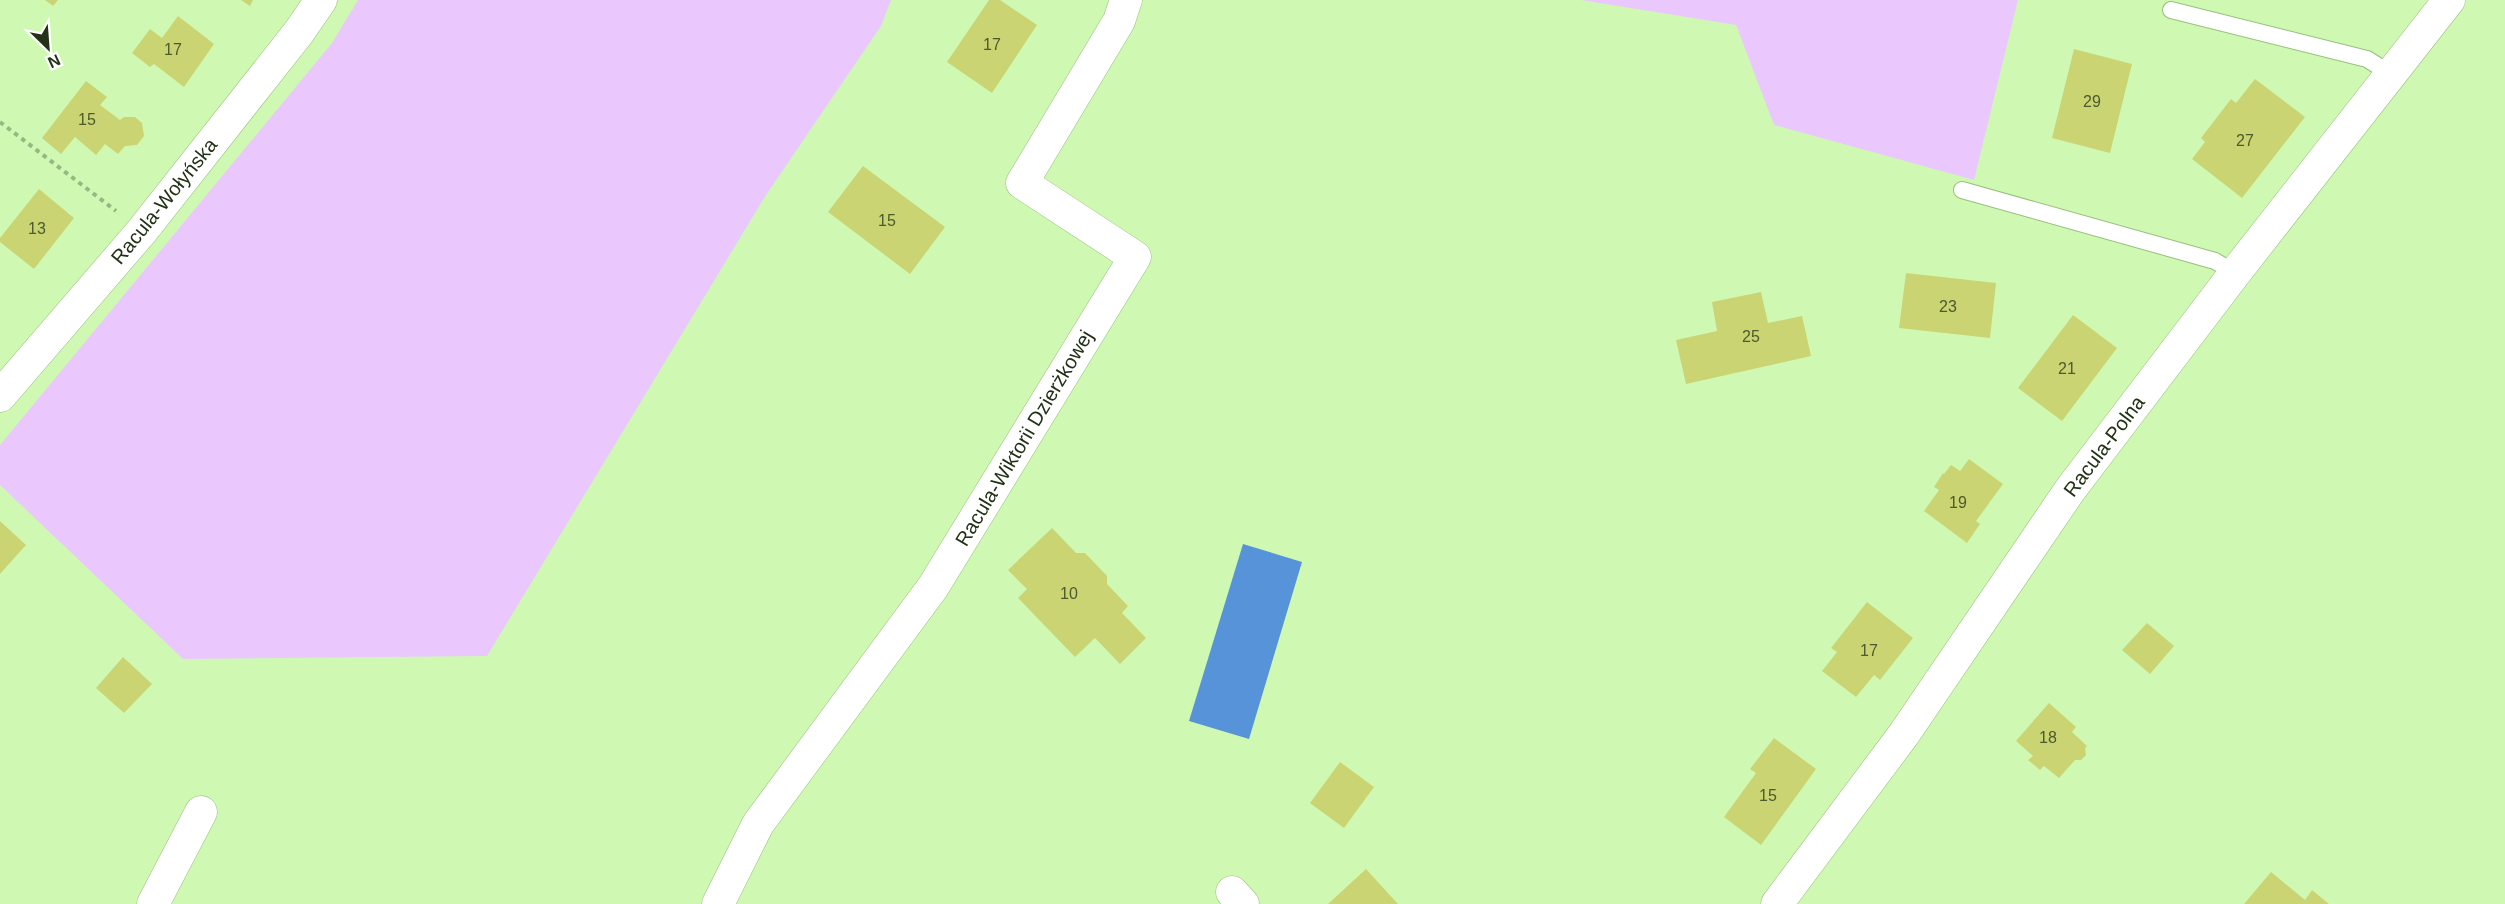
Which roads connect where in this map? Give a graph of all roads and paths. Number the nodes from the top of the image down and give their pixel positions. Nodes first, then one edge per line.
1 (321, 0) edge
2 (1126, 0) edge
3 (2449, 0) edge
4 (2170, 10) dead end
5 (2391, 74) junction
6 (0, 122) edge
7 (1962, 190) dead end
8 (142, 231) junction
9 (2235, 273) junction
10 (0, 396) edge
11 (201, 812) dead end
12 (153, 904) edge
13 (718, 904) edge
14 (1777, 904) edge

1 - 8 street, Racula-Wołyńska
2 - 13 street, Racula-Wiktorii Dzierżkowej
3 - 5 street, Racula-Polna
4 - 5 lane
5 - 9 street, Racula-Polna
6 - 8 path
7 - 9 lane
8 - 10 street, Racula-Wołyńska
9 - 14 street, Racula-Polna
11 - 12 street

